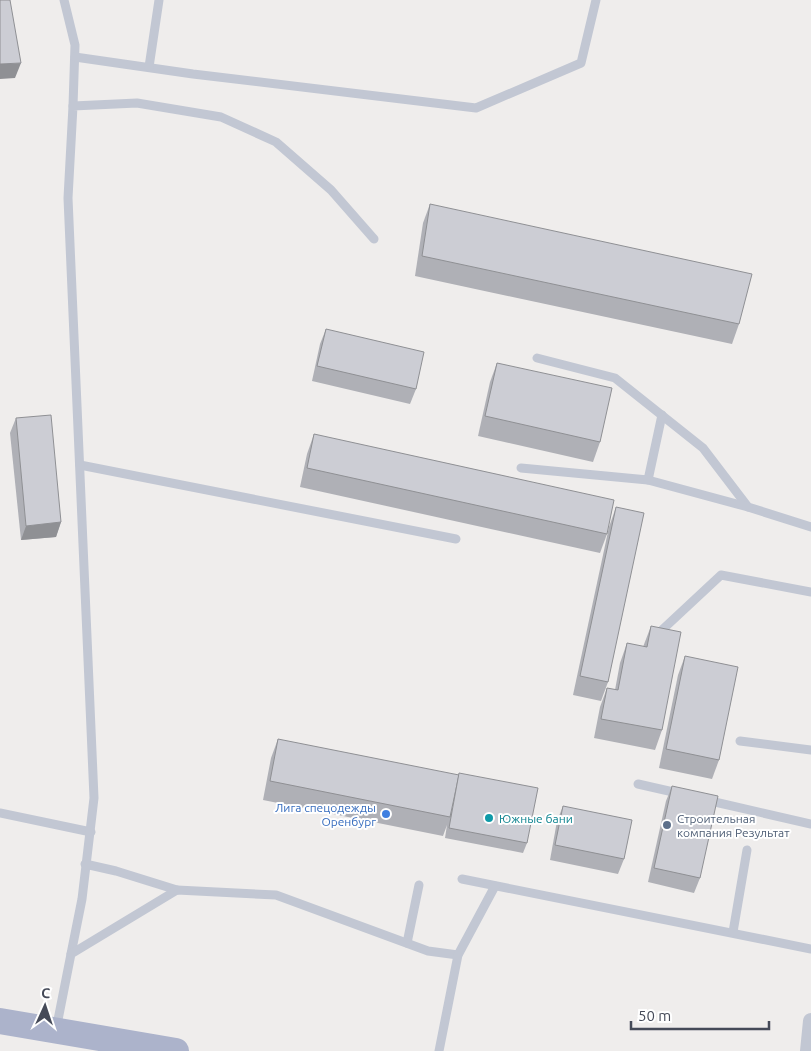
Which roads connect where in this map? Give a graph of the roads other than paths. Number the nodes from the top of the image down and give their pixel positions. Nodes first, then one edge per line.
1 (64, 0) edge
2 (159, 0) edge
3 (596, 0) edge
4 (75, 57) junction
5 (149, 67) junction
6 (73, 106) junction
7 (374, 239) dead end
8 (537, 358) dead end
9 (662, 415) junction
10 (80, 465) junction
11 (521, 468) dead end
12 (648, 480) junction
13 (748, 507) junction
14 (811, 527) edge
15 (456, 539) dead end
16 (811, 592) edge
17 (662, 630) edge
18 (740, 741) dead end
19 (811, 750) edge
20 (638, 784) dead end
21 (0, 813) edge
22 (811, 824) edge
23 (91, 832) junction
24 (747, 850) dead end
25 (85, 864) junction
26 (462, 880) dead end
27 (419, 885) dead end
28 (495, 886) junction
29 (177, 890) junction
30 (734, 932) junction
31 (407, 943) junction
32 (811, 949) edge
33 (71, 954) junction
34 (458, 955) junction
35 (0, 1021) edge
36 (811, 1021) edge
37 (56, 1032) junction
38 (176, 1051) edge
39 (439, 1051) edge
40 (808, 1051) edge

1 - 4 lane
2 - 5 lane
3 - 5 lane
4 - 5 lane
4 - 6 lane
6 - 7 lane
6 - 10 lane
8 - 9 lane
9 - 12 lane
9 - 13 lane
10 - 15 lane
10 - 23 lane
11 - 12 lane
12 - 13 lane
13 - 14 lane
16 - 17 lane
18 - 19 lane
20 - 22 lane
21 - 23 lane
23 - 25 lane
24 - 30 lane
25 - 29 lane
25 - 33 lane
26 - 28 lane
27 - 31 lane
28 - 30 lane
28 - 34 lane
29 - 31 lane
29 - 33 lane
30 - 32 lane
31 - 34 lane
33 - 37 lane
34 - 39 lane
35 - 37 main road
36 - 40 street
37 - 38 main road

